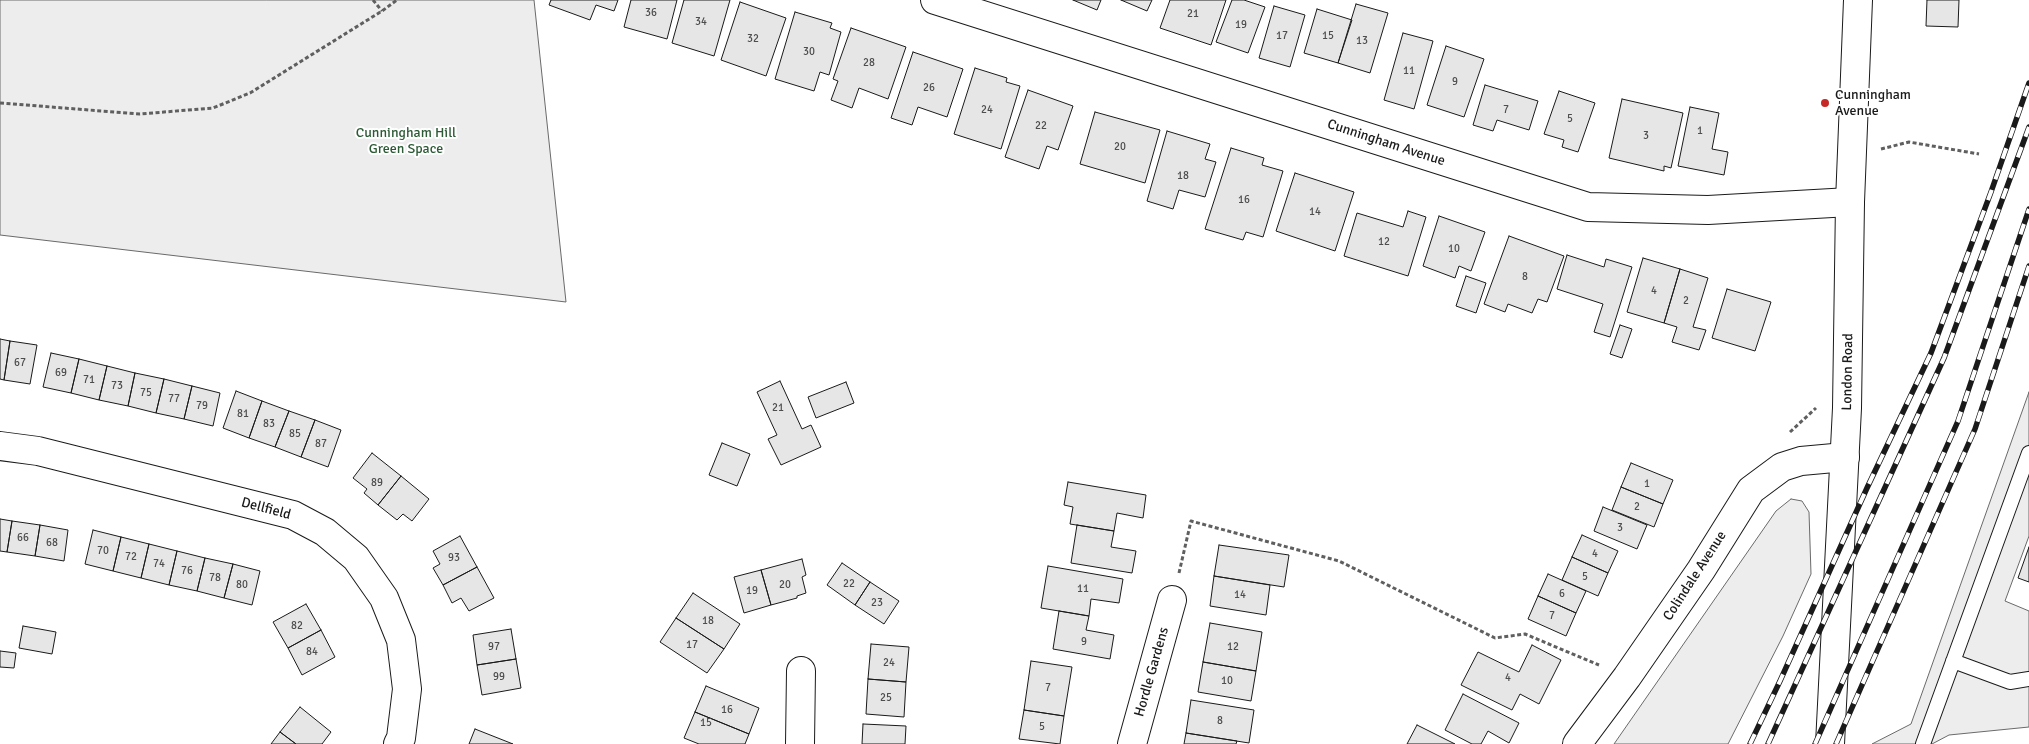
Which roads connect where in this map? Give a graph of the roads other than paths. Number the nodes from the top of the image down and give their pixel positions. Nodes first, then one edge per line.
1 (935, 0) edge
2 (1858, 0) edge
3 (1850, 202) junction
4 (0, 446) edge
5 (2029, 453) edge
6 (1845, 457) junction
7 (1172, 600) road end
8 (1953, 661) junction
9 (801, 671) dead end
10 (2029, 679) edge
11 (398, 744) edge
12 (800, 744) edge
13 (1132, 744) edge
14 (1577, 744) edge
15 (1830, 744) edge
16 (1923, 744) edge

1 - 3 street, Cunningham Avenue
2 - 3 street, London Road
3 - 6 street, London Road
4 - 11 street, Dellfield
5 - 8 lane
6 - 14 street, Colindale Avenue
6 - 15 street, London Road
7 - 13 street, Hordle Gardens
8 - 10 lane
8 - 16 lane
9 - 12 street

